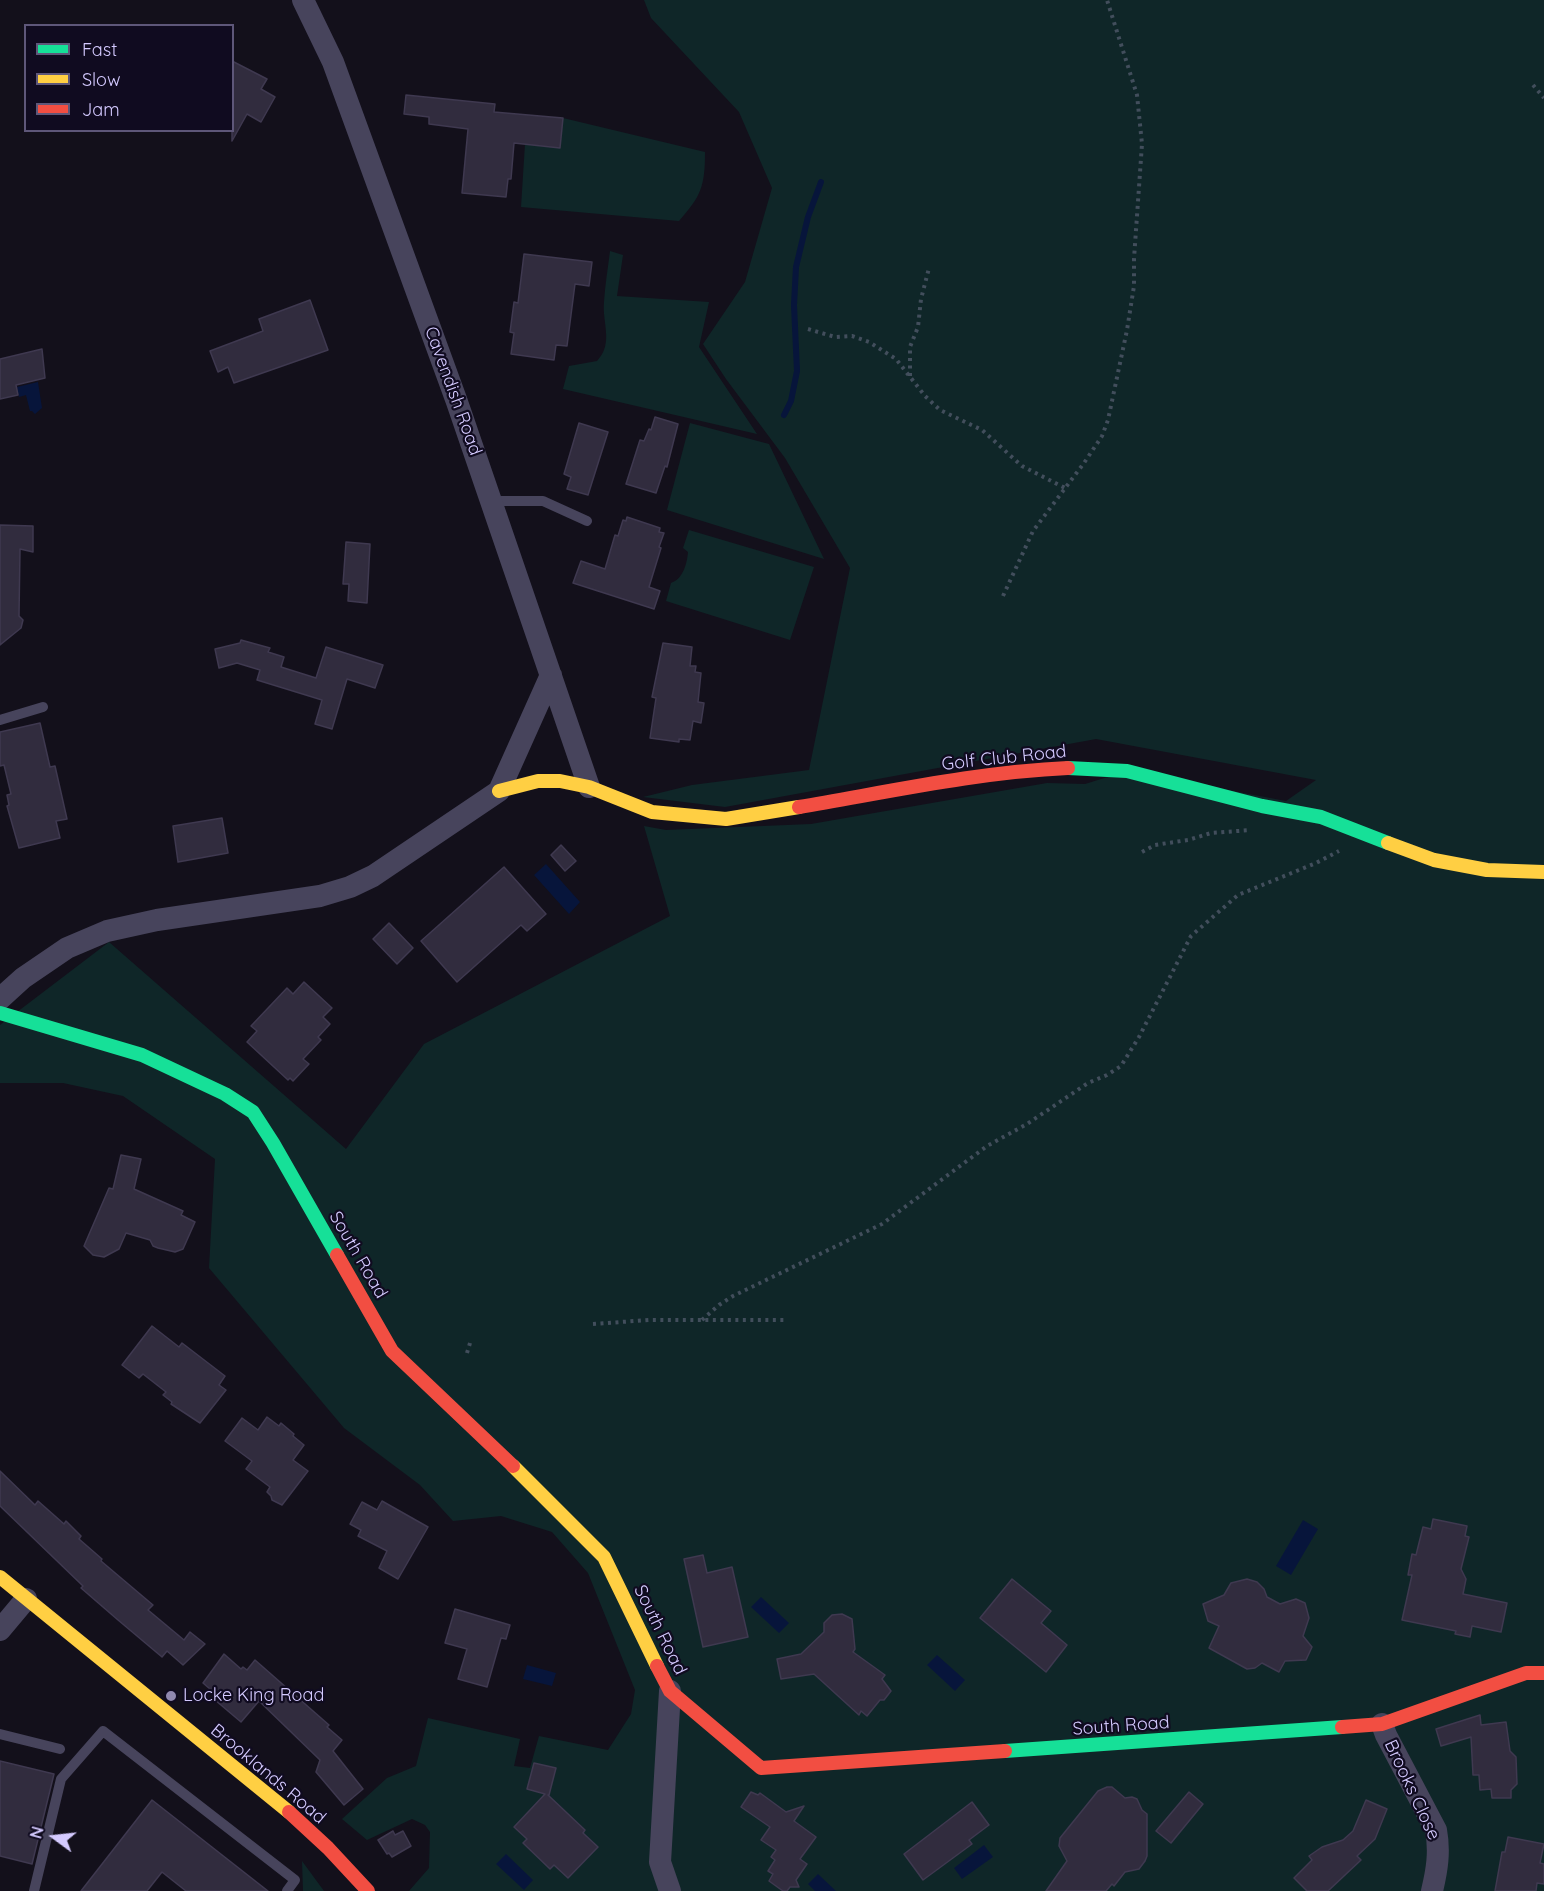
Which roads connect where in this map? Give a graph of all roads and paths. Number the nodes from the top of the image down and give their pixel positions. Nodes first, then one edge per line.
1 (303, 0) edge
2 (1107, 0) edge
3 (1533, 85) dead end
4 (1544, 98) edge
5 (929, 268) dead end
6 (808, 329) dead end
7 (910, 377) junction
8 (1065, 488) junction
9 (491, 501) junction
10 (587, 520) dead end
11 (1003, 596) dead end
12 (550, 675) junction
13 (44, 707) dead end
14 (0, 720) edge
15 (589, 787) junction
16 (499, 791) junction
17 (1252, 830) dead end
18 (1347, 846) dead end
19 (1142, 852) dead end
20 (1544, 872) edge
21 (4, 987) edge
22 (0, 1013) edge
23 (702, 1320) junction
24 (788, 1320) dead end
25 (593, 1324) dead end
26 (470, 1343) dead end
27 (466, 1353) dead end
28 (0, 1578) edge
29 (26, 1599) junction
30 (0, 1630) edge
31 (1544, 1673) edge
32 (670, 1691) junction
33 (1382, 1724) junction
34 (0, 1734) edge
35 (60, 1749) dead end
36 (34, 1891) edge
37 (287, 1891) edge
38 (368, 1891) edge
39 (670, 1891) edge
40 (1432, 1891) edge

1 - 9 street, Cavendish Road
2 - 8 path
3 - 4 path
5 - 7 path
6 - 7 path
7 - 8 path
8 - 11 path
9 - 10 lane
9 - 12 street, Cavendish Road
12 - 15 street, Cavendish Road
12 - 16 street
13 - 14 lane
15 - 16 street, Golf Club Road
15 - 20 street, Golf Club Road
16 - 21 street
17 - 19 path
18 - 23 path
22 - 32 street, South Road
23 - 24 path
23 - 25 path
26 - 27 path
28 - 29 street, Brooklands Road
29 - 30 street
29 - 38 street, Brooklands Road
31 - 33 street, South Road
32 - 33 street, South Road
32 - 39 street
33 - 40 street, Brooks Close
34 - 35 lane
36 - 37 lane

